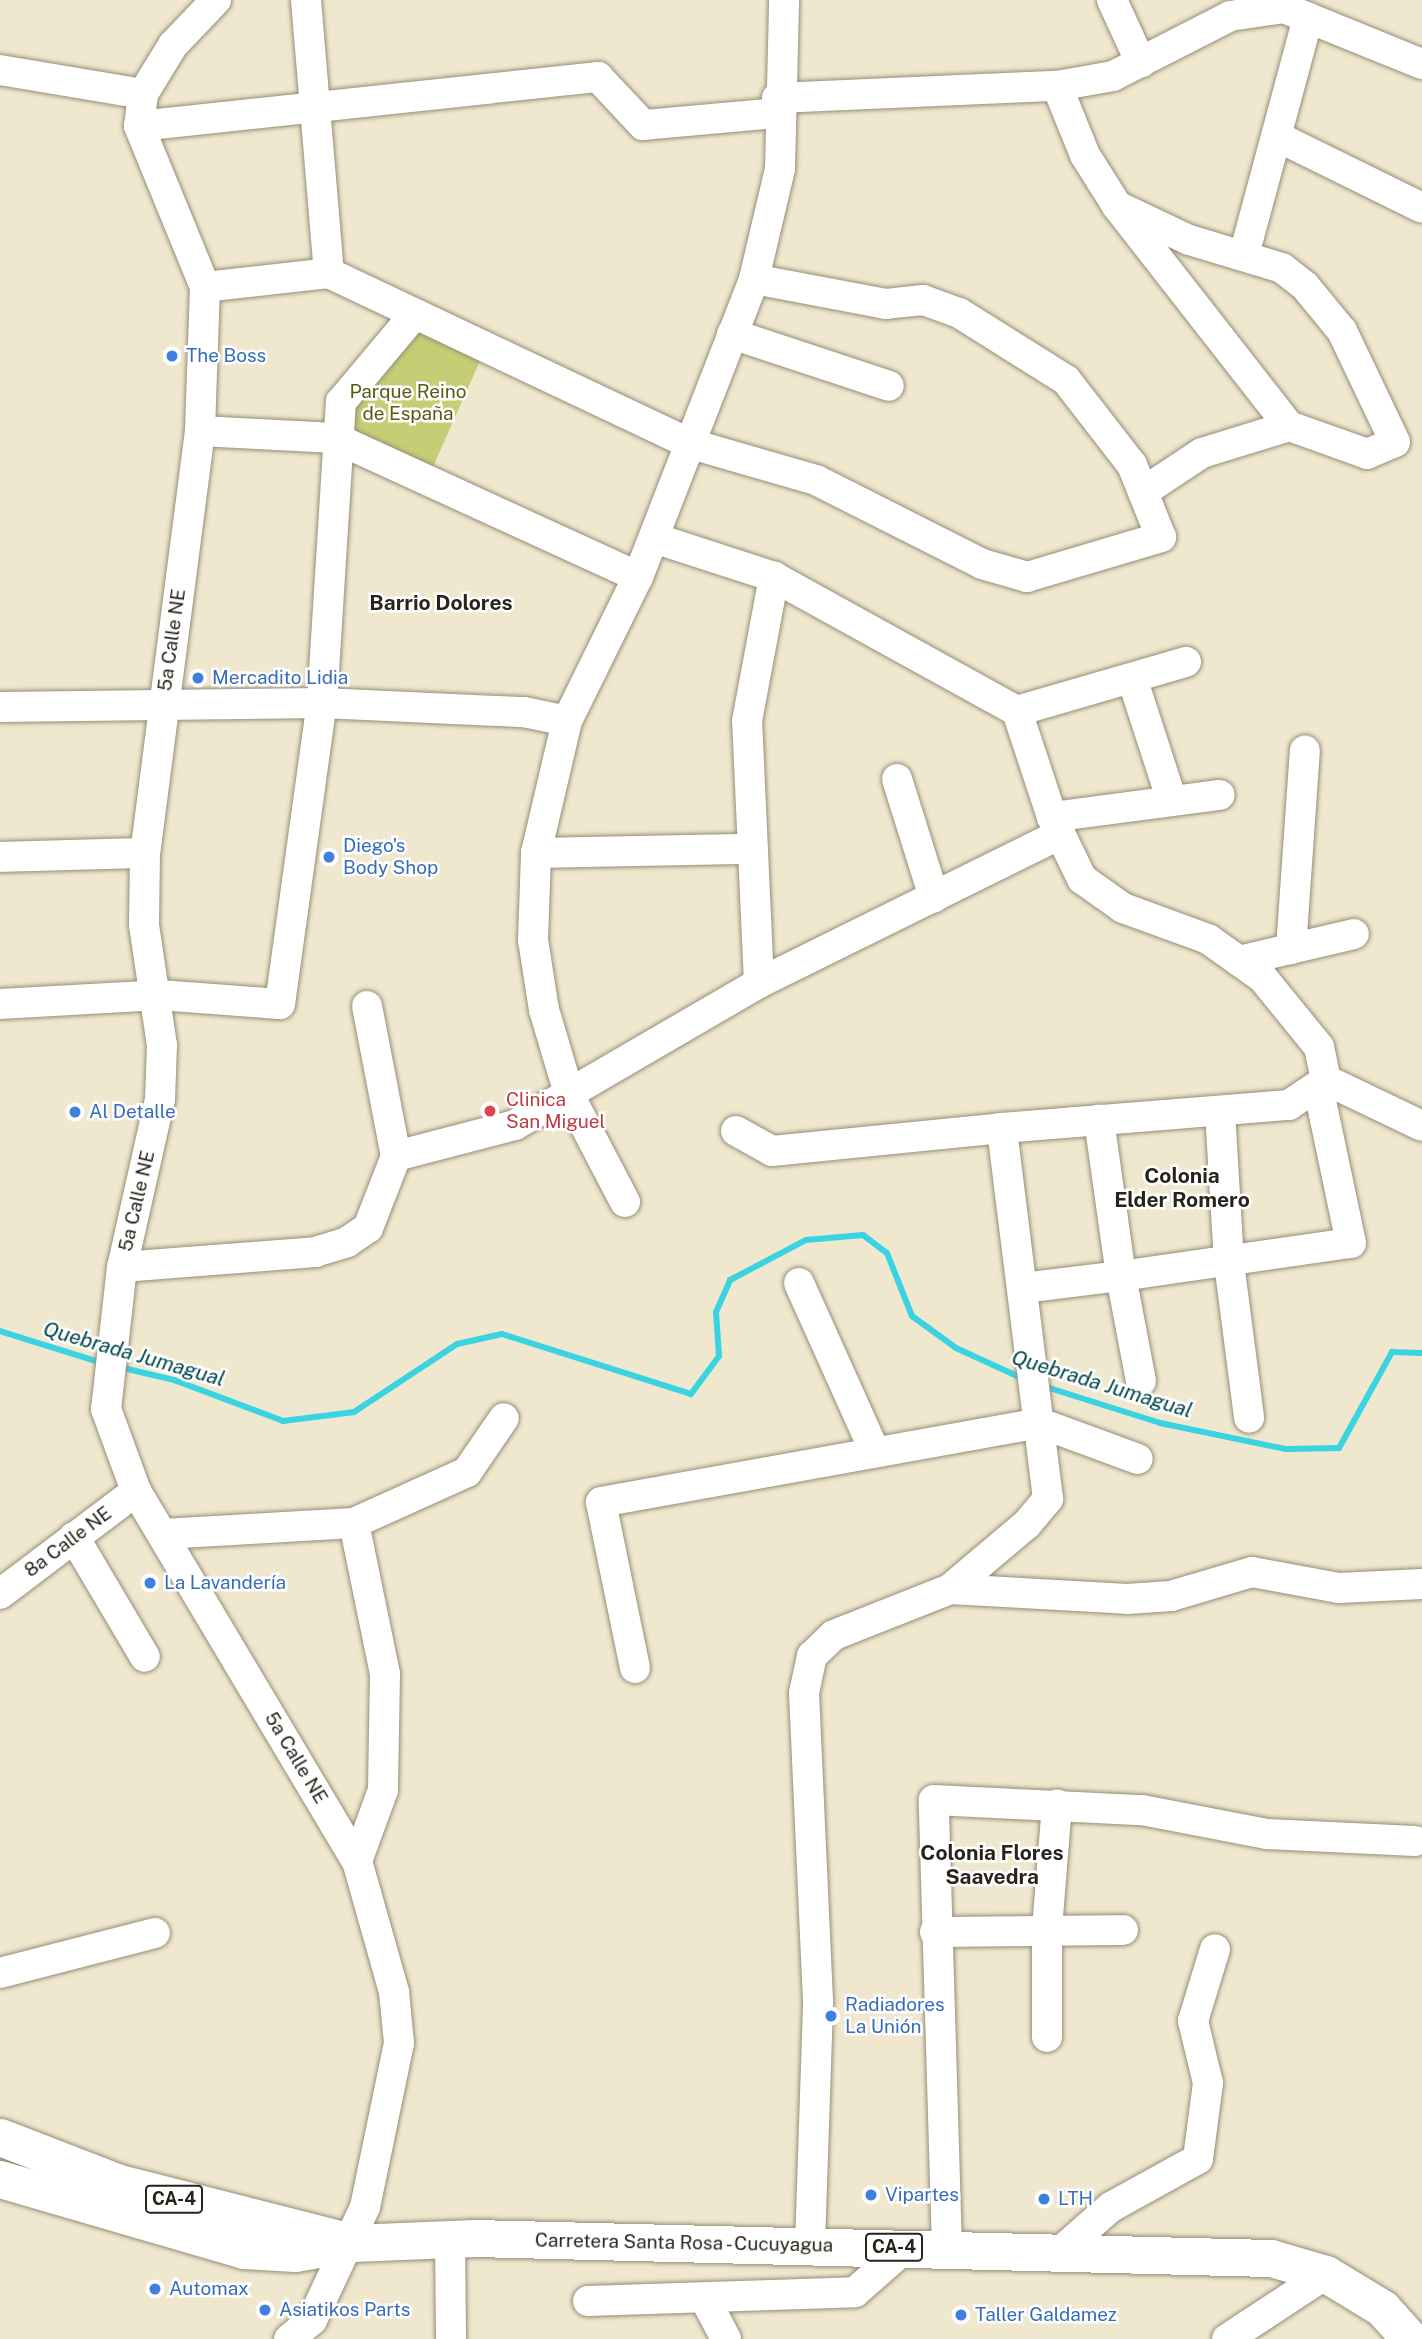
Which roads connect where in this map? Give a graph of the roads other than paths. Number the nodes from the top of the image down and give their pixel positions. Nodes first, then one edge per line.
1 (216, 0) edge
2 (306, 0) edge
3 (784, 0) edge
4 (1112, 0) edge
5 (1291, 8) edge
6 (1141, 63) junction
7 (1422, 64) edge
8 (0, 70) edge
9 (1058, 86) junction
10 (143, 93) junction
11 (313, 104) junction
12 (777, 106) junction
13 (139, 126) junction
14 (1280, 138) junction
15 (1419, 198) edge
16 (1117, 206) junction
17 (1244, 255) junction
18 (329, 273) junction
19 (754, 279) junction
20 (205, 287) junction
21 (414, 315) junction
22 (732, 334) junction
23 (889, 386) dead end
24 (1289, 426) junction
25 (200, 430) junction
26 (335, 438) junction
27 (688, 443) junction
28 (1143, 492) junction
29 (653, 538) junction
30 (638, 577) junction
31 (775, 578) junction
32 (1186, 662) dead end
33 (1132, 678) junction
34 (164, 701) junction
35 (322, 703) junction
36 (0, 706) edge
37 (1017, 711) junction
38 (567, 721) junction
39 (1305, 750) dead end
40 (897, 779) dead end
41 (1220, 794) dead end
42 (1172, 801) junction
43 (1056, 825) junction
44 (751, 849) junction
45 (145, 853) junction
46 (536, 853) junction
47 (0, 857) edge
48 (934, 897) junction
49 (1354, 934) dead end
50 (1291, 948) junction
51 (1239, 961) junction
52 (759, 983) junction
53 (159, 995) junction
54 (0, 1004) edge
55 (367, 1006) dead end
56 (1322, 1084) junction
57 (570, 1097) junction
58 (1220, 1111) junction
59 (1099, 1120) junction
60 (1422, 1126) edge
61 (1003, 1128) junction
62 (736, 1132) dead end
63 (396, 1156) junction
64 (625, 1202) dead end
65 (1228, 1263) junction
66 (122, 1268) junction
67 (1121, 1276) junction
68 (799, 1283) dead end
69 (1023, 1288) junction
70 (1141, 1381) dead end
71 (1038, 1411) junction
72 (504, 1418) dead end
73 (1249, 1418) dead end
74 (874, 1450) junction
75 (1138, 1459) dead end
76 (136, 1491) junction
77 (354, 1523) junction
78 (163, 1534) junction
79 (74, 1537) junction
80 (1422, 1584) edge
81 (950, 1589) junction
82 (0, 1594) edge
83 (145, 1657) dead end
84 (635, 1668) dead end
85 (1057, 1804) junction
86 (1415, 1841) dead end
87 (357, 1861) junction
88 (1047, 1929) junction
89 (1123, 1930) dead end
90 (936, 1932) junction
91 (155, 1933) dead end
92 (1215, 1949) dead end
93 (0, 1973) edge
94 (1047, 2037) dead end
95 (0, 2137) edge
96 (0, 2179) edge
97 (450, 2238) junction
98 (352, 2243) junction
99 (810, 2246) junction
100 (905, 2248) junction
101 (947, 2249) junction
102 (1062, 2250) junction
103 (1326, 2274) junction
104 (705, 2299) junction
105 (588, 2301) dead end
106 (289, 2339) edge
107 (451, 2339) edge
108 (726, 2339) edge
109 (1227, 2339) edge
110 (1410, 2339) edge

1 - 10 street, 5a Calle NE
2 - 11 street
3 - 12 street
4 - 6 street
5 - 6 street
5 - 7 street
5 - 14 street
6 - 9 street
8 - 10 street
9 - 12 street
9 - 16 street
10 - 13 street, 5a Calle NE
11 - 12 street
11 - 13 street
11 - 18 street
12 - 19 street
13 - 20 street, 5a Calle NE
14 - 15 street
14 - 17 street
16 - 17 street
16 - 24 street
17 - 24 street
18 - 20 street
18 - 21 street
19 - 22 street
19 - 28 street
20 - 25 street, 5a Calle NE
21 - 26 street
21 - 27 street
22 - 23 street
22 - 27 street
24 - 28 street
25 - 26 street
25 - 34 street, 5a Calle NE
26 - 30 street
26 - 35 street
27 - 28 street
27 - 29 street
29 - 30 street
29 - 31 street
30 - 38 street
31 - 37 street
31 - 44 street
32 - 33 street
33 - 37 street
33 - 42 street
34 - 35 street
34 - 36 street
34 - 45 street, 5a Calle NE
35 - 38 street
35 - 53 street
37 - 43 street
38 - 46 street
39 - 50 street
40 - 48 street
41 - 42 street
42 - 43 street
43 - 48 street
43 - 51 street
44 - 46 street
44 - 52 street
45 - 47 street
45 - 53 street, 5a Calle NE
46 - 57 street
48 - 52 street
49 - 50 street
50 - 51 street
51 - 56 street
52 - 57 street
53 - 54 street
53 - 66 street, 5a Calle NE
55 - 63 street
56 - 58 street
56 - 60 street
56 - 65 street
57 - 63 street
57 - 64 street
58 - 59 street
58 - 65 street
59 - 61 street
59 - 67 street
61 - 62 street
61 - 69 street
63 - 66 street
65 - 67 street
65 - 73 street
66 - 76 street, 5a Calle NE
67 - 69 street
67 - 70 street
68 - 74 street
69 - 71 street
71 - 74 street
71 - 75 street
71 - 81 street
72 - 77 street
74 - 84 street
76 - 78 street, 5a Calle NE
76 - 79 street, 8a Calle NE
77 - 78 street
77 - 87 street
78 - 87 street, 5a Calle NE
79 - 82 street, 8a Calle NE
79 - 83 street
80 - 81 street
81 - 99 street
85 - 86 street
85 - 88 street
85 - 90 street
87 - 98 street, 5a Calle NE
88 - 89 street
88 - 90 street
88 - 94 street
90 - 101 street
91 - 93 street
92 - 102 street
95 - 98 main road, CA-4
96 - 98 main road, CA-4
97 - 98 main road, Carretera Santa Rosa - Cucuyagua / CA-4
97 - 99 main road, Carretera Santa Rosa - Cucuyagua / CA-4
97 - 107 street
98 - 106 street, 5a Calle NE
99 - 100 main road, Carretera Santa Rosa - Cucuyagua / CA-4
100 - 101 main road, Carretera Santa Rosa - Cucuyagua / CA-4
100 - 104 street
101 - 102 main road, Carretera Santa Rosa - Cucuyagua / CA-4
102 - 103 main road, Carretera Santa Rosa - Cucuyagua / CA-4
103 - 109 street
103 - 110 main road, Carretera Santa Rosa - Cucuyagua / CA-4
104 - 105 street
104 - 108 street

